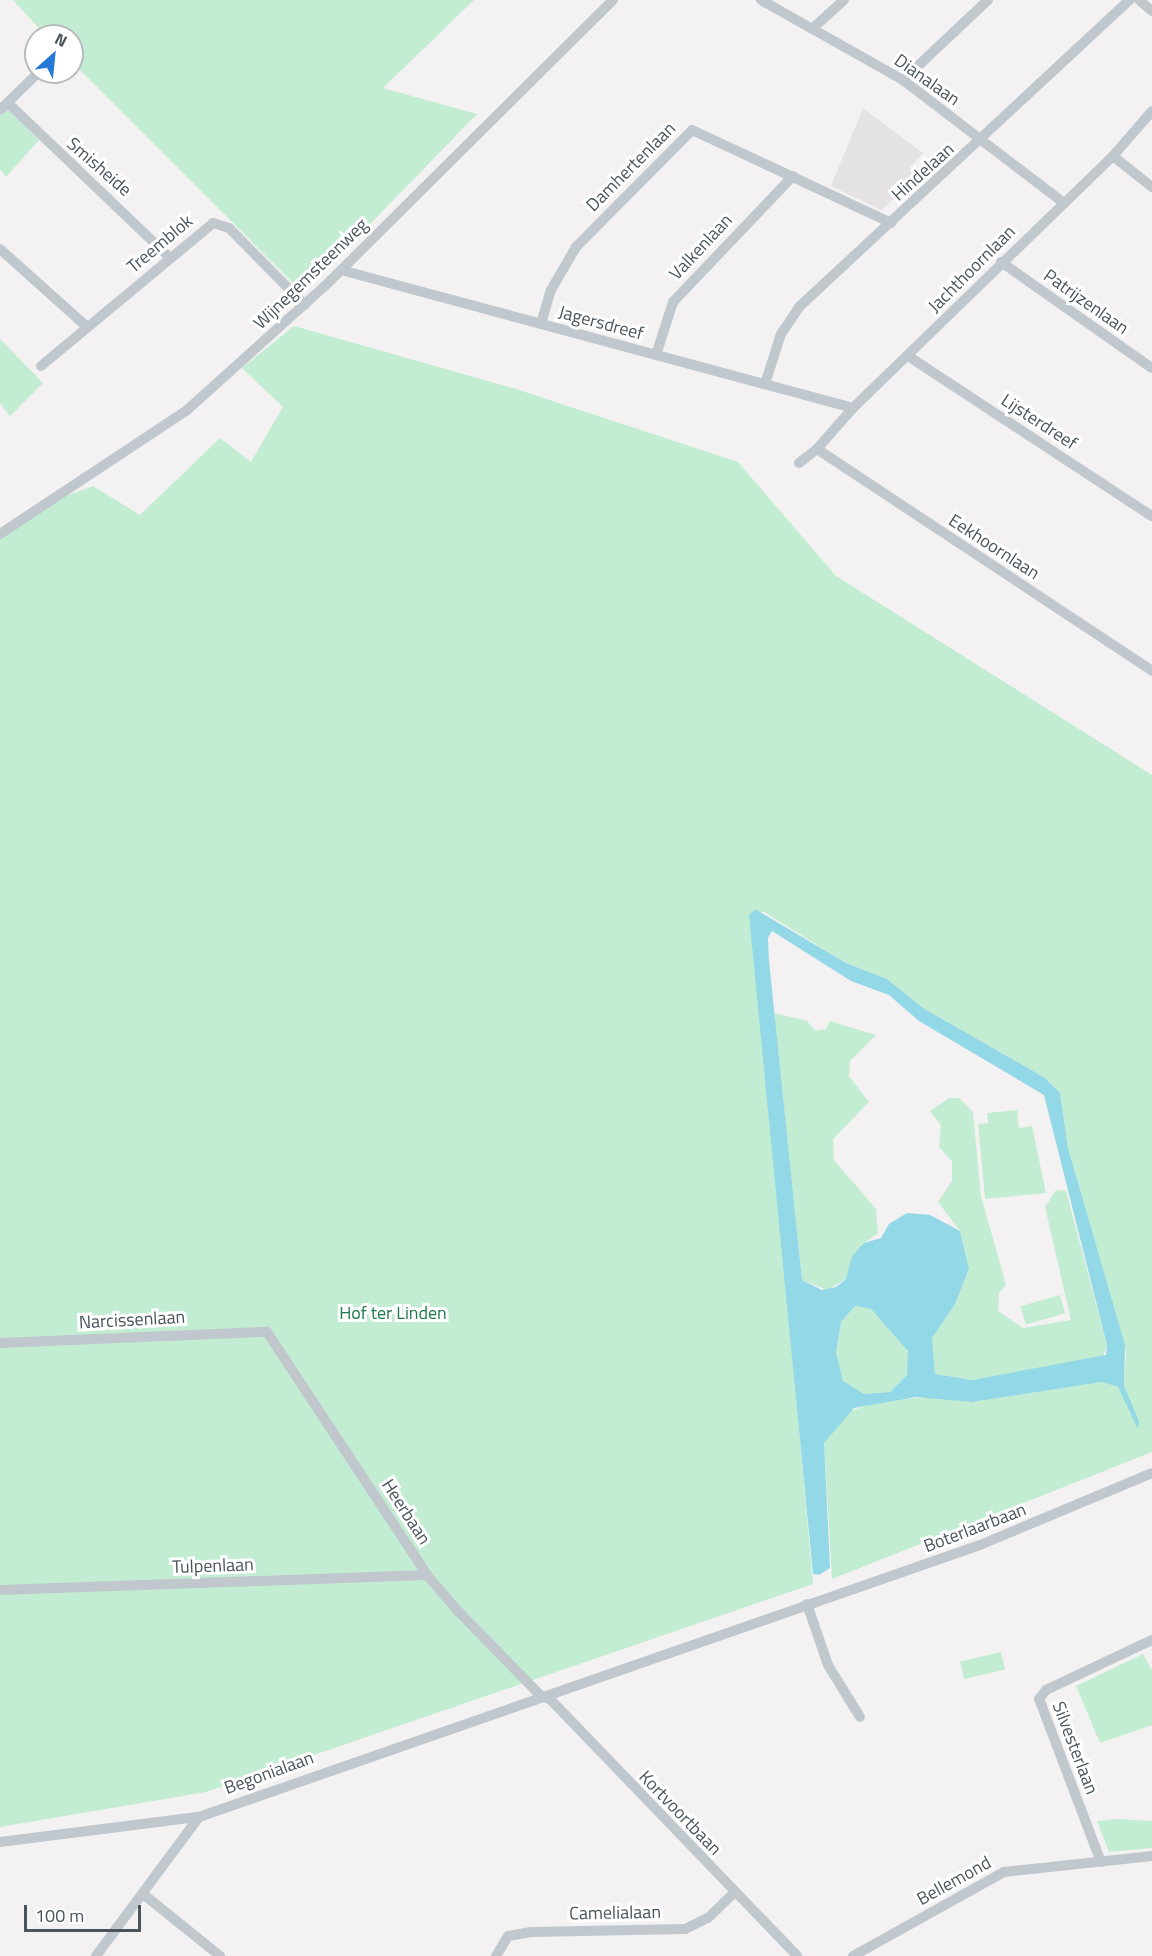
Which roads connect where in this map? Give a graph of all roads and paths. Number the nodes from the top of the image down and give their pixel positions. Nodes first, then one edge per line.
1 (613, 0) edge
2 (761, 0) edge
3 (844, 0) edge
4 (988, 0) edge
5 (1129, 0) edge
6 (1139, 0) edge
7 (1152, 11) edge
8 (812, 29) junction
9 (903, 80) junction
10 (27, 84) edge
11 (4, 106) edge
12 (1152, 111) edge
13 (982, 140) junction
14 (1113, 156) junction
15 (793, 176) junction
16 (1152, 187) edge
17 (1064, 203) junction
18 (891, 223) junction
19 (0, 249) edge
20 (169, 257) junction
21 (1001, 262) junction
22 (341, 270) junction
23 (306, 305) junction
24 (541, 324) junction
25 (86, 326) junction
26 (656, 355) junction
27 (908, 356) junction
28 (41, 366) dead end
29 (1152, 368) edge
30 (765, 384) junction
31 (852, 408) junction
32 (817, 450) junction
33 (799, 463) dead end
34 (1152, 516) edge
35 (0, 534) edge
36 (1152, 671) edge
37 (265, 1331) joint
38 (0, 1343) edge
39 (1152, 1473) edge
40 (428, 1575) junction
41 (0, 1590) edge
42 (807, 1604) junction
43 (1152, 1640) edge
44 (540, 1695) junction
45 (860, 1717) dead end
46 (200, 1817) junction
47 (0, 1842) edge
48 (1152, 1856) edge
49 (1101, 1862) junction
50 (734, 1893) junction
51 (143, 1894) junction
52 (96, 1956) edge
53 (220, 1956) edge
54 (496, 1956) edge
55 (796, 1956) edge
56 (853, 1956) edge

1 - 22 street, Wijnegemsteenweg
2 - 8 street, Dianalaan
3 - 8 street
4 - 9 street
5 - 13 street, Hindelaan
6 - 7 street
8 - 9 street, Dianalaan
9 - 13 street, Dianalaan
10 - 11 street, Smisheide
11 - 20 street, Smisheide
12 - 14 street, Jachthoornlaan
13 - 17 street, Dianalaan
13 - 18 street, Hindelaan
14 - 16 street
14 - 17 street, Jachthoornlaan
15 - 18 street, Damhertenlaan
15 - 24 street, Damhertenlaan
15 - 26 street, Valkenlaan
17 - 21 street, Jachthoornlaan
18 - 30 street, Hindelaan
19 - 25 street
20 - 23 street, Treemblok
20 - 25 street, Treemblok
21 - 27 street, Jachthoornlaan
21 - 29 street, Patrijzenlaan
22 - 23 street, Wijnegemsteenweg
22 - 24 street, Jagersdreef
23 - 35 street, Wijnegemsteenweg
24 - 26 street, Jagersdreef
25 - 28 street, Treemblok
26 - 30 street, Jagersdreef
27 - 31 street, Jachthoornlaan
27 - 34 street, Lijsterdreef
30 - 31 street, Jagersdreef
31 - 32 street, Jachthoornlaan
32 - 33 street, Jachthoornlaan
32 - 36 street, Eekhoornlaan
37 - 38 street, Narcissenlaan
37 - 40 street, Heerbaan
39 - 42 street, Boterlaarbaan
40 - 41 street, Tulpenlaan
40 - 44 street, Heerbaan
42 - 44 street, Boterlaarbaan
42 - 45 street
43 - 49 street, Silvesterlaan
44 - 46 street, Begonialaan
44 - 50 street, Kortvoortbaan
46 - 47 street, Begonialaan
46 - 51 street
48 - 49 street, Bellemond
49 - 56 street, Bellemond
50 - 54 street, Camelialaan
50 - 55 street, Kortvoortbaan
51 - 52 street
51 - 53 street

